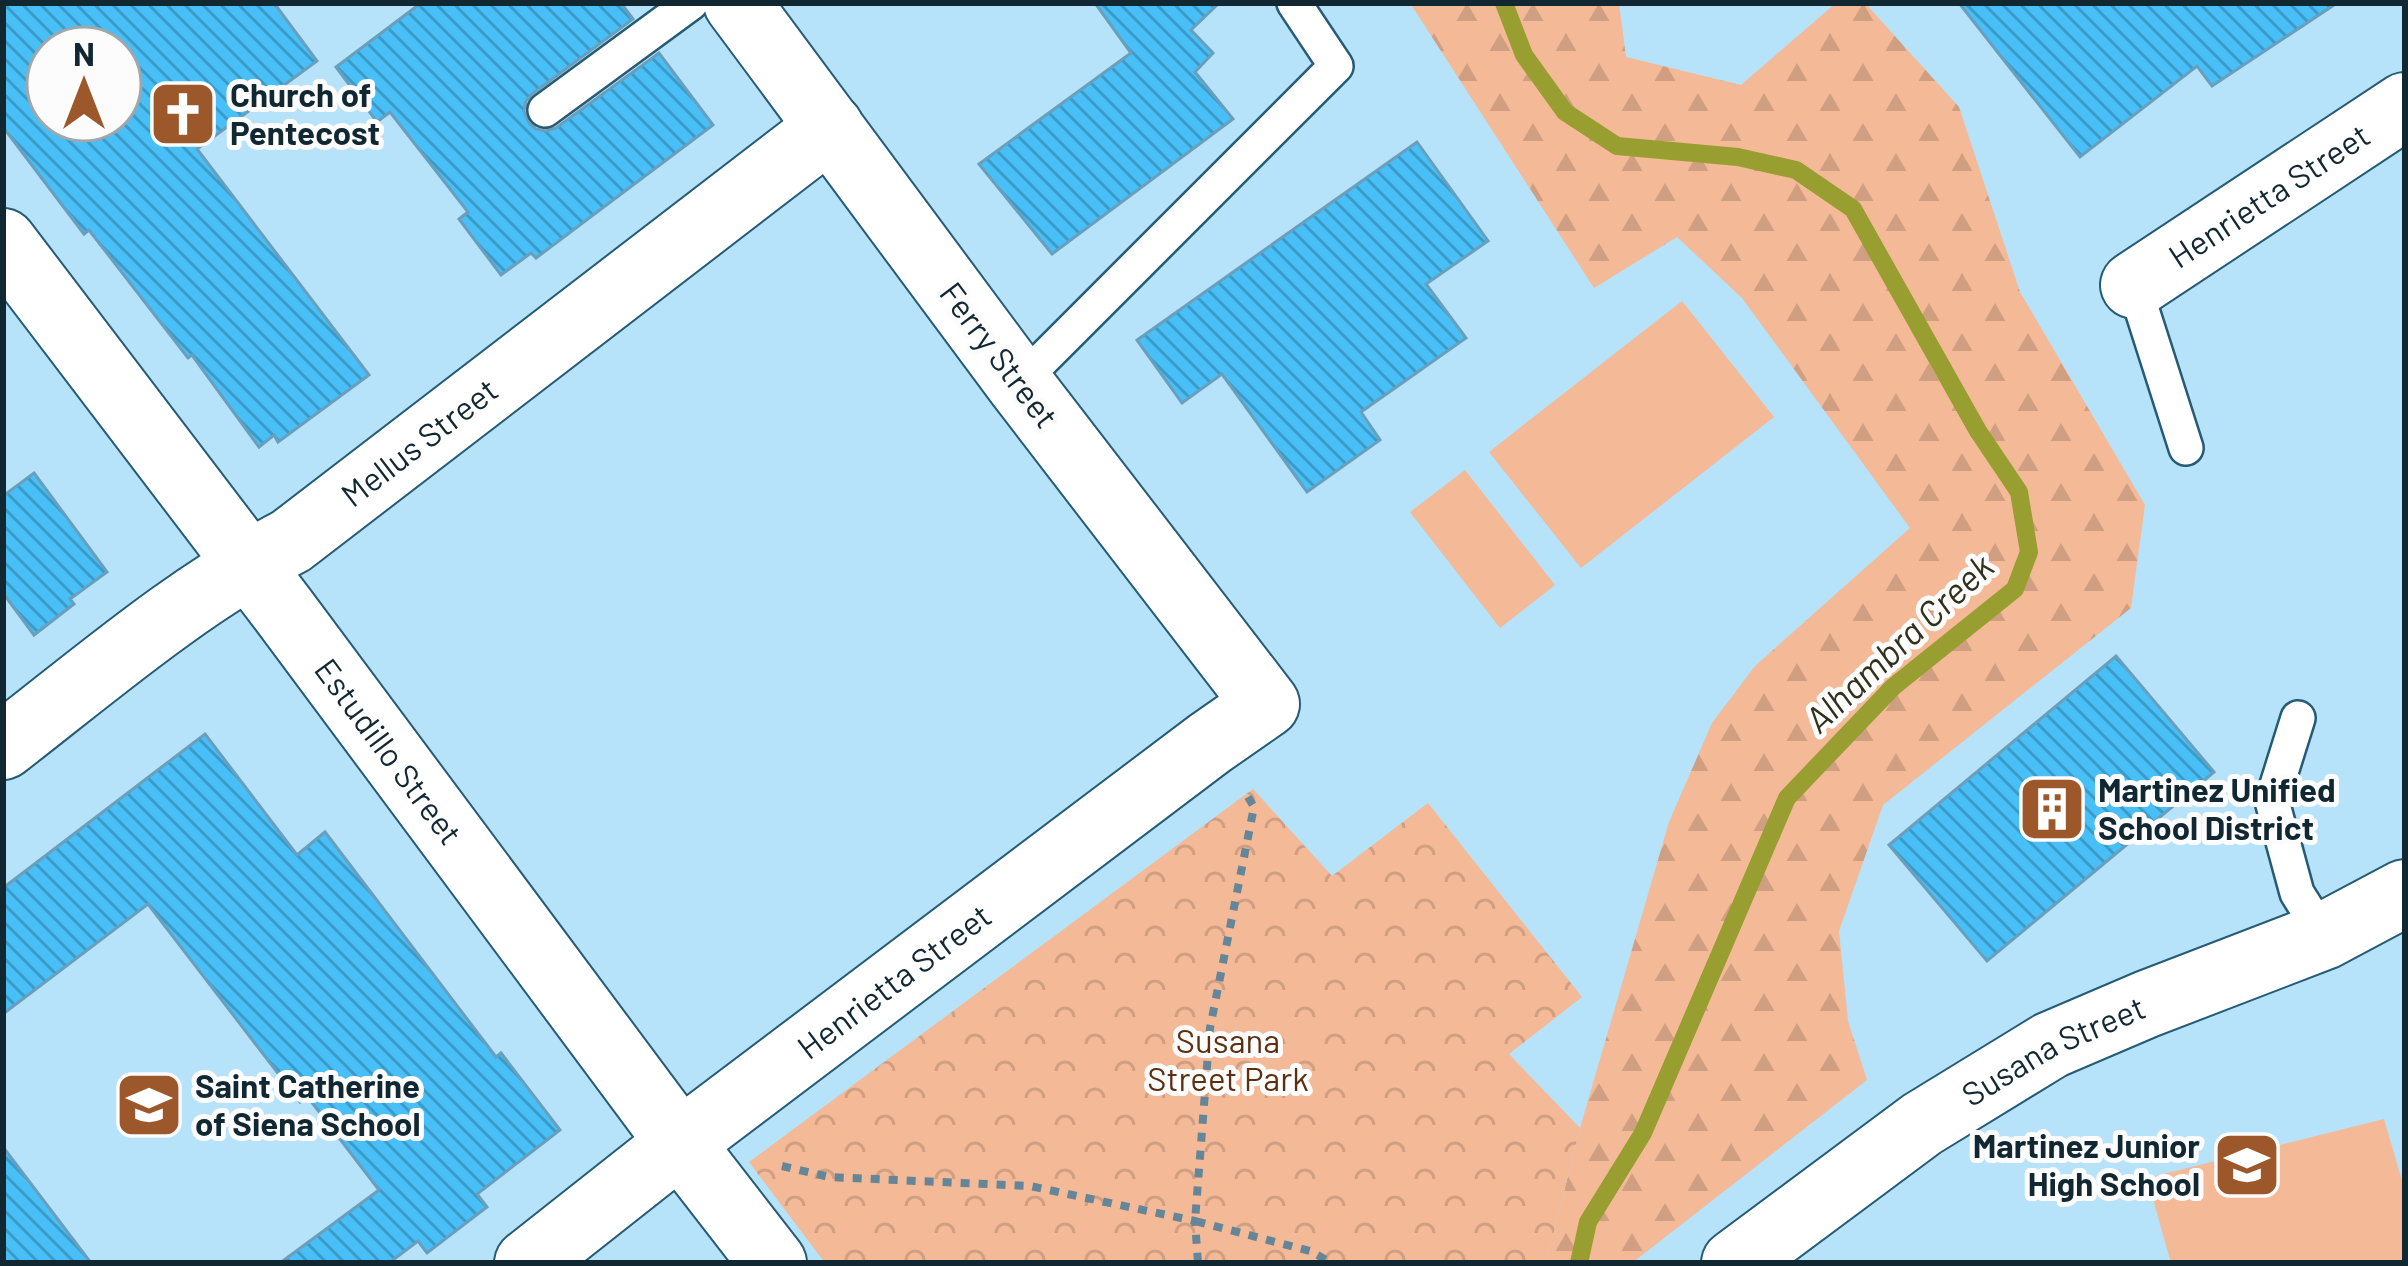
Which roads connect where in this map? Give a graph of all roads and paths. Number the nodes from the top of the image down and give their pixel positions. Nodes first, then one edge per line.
1 (692, 3) edge
2 (737, 3) edge
3 (1294, 3) edge
4 (545, 110) dead end
5 (2394, 122) edge
6 (830, 127) junction
7 (3, 242) edge
8 (2134, 285) joint
9 (1018, 382) junction
10 (2186, 448) dead end
11 (247, 564) junction
12 (1266, 704) joint
13 (2298, 718) dead end
14 (3, 746) edge
15 (1244, 792) dead end
16 (2405, 893) edge
17 (2324, 936) junction
18 (680, 1143) junction
19 (778, 1165) dead end
20 (1195, 1221) junction
21 (528, 1263) edge
22 (773, 1263) edge
23 (1198, 1263) edge
24 (1331, 1263) edge
25 (1735, 1263) edge

1 - 4 lane
2 - 6 street, Ferry Street
3 - 9 lane
5 - 8 street, Henrietta Street
6 - 9 street, Ferry Street
6 - 11 street, Mellus Street
7 - 11 street, Estudillo Street
8 - 10 lane
9 - 12 street, Ferry Street
11 - 14 street, Mellus Street
11 - 18 street, Estudillo Street
12 - 18 street, Henrietta Street
13 - 17 lane
15 - 20 path
16 - 17 street, Susana Street
17 - 25 street, Susana Street
18 - 21 street, Henrietta Street
18 - 22 street, Estudillo Street
19 - 20 path
20 - 23 path
20 - 24 path

